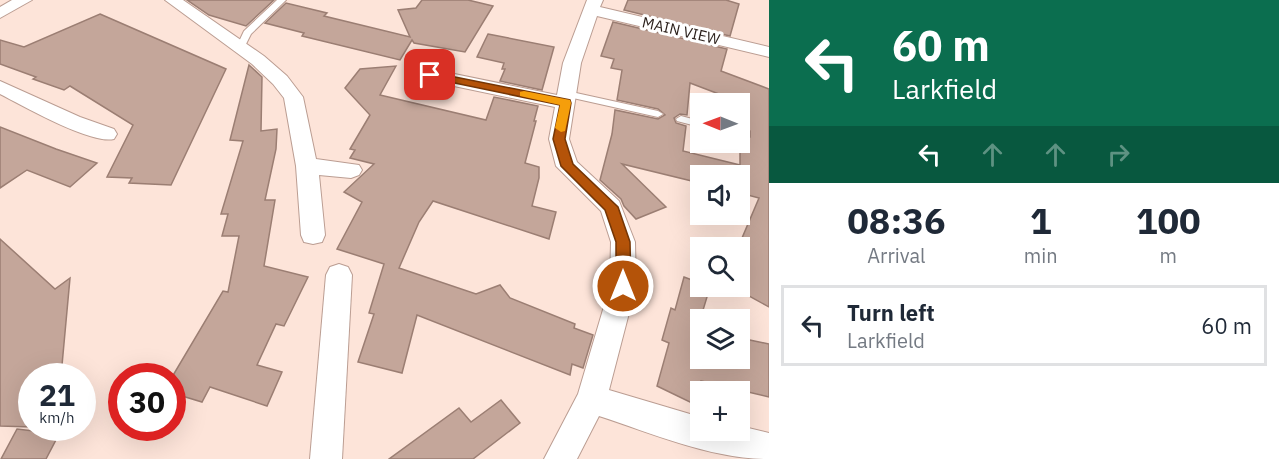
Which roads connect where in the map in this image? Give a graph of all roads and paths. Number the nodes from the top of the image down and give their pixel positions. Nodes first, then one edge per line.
1 (24, 0) edge
2 (173, 0) edge
3 (282, 0) edge
4 (594, 5) edge
5 (0, 14) edge
6 (240, 48) junction
7 (769, 52) edge
8 (430, 75) dead end
9 (0, 87) edge
10 (566, 98) junction
11 (658, 114) dead end
12 (681, 119) dead end
13 (690, 121) edge
14 (107, 134) dead end
15 (307, 166) junction
16 (351, 170) dead end
17 (313, 235) dead end
18 (339, 275) dead end
19 (592, 399) junction
20 (769, 449) edge
21 (326, 459) edge
22 (560, 459) edge

1 - 5 street
2 - 6 street
3 - 6 lane
4 - 7 street, MAIN VIEW
4 - 10 street
6 - 15 street
8 - 10 street
9 - 14 street
10 - 11 lane
10 - 19 street
12 - 13 lane
15 - 16 street
15 - 17 street
18 - 21 street
19 - 20 street
19 - 22 street

